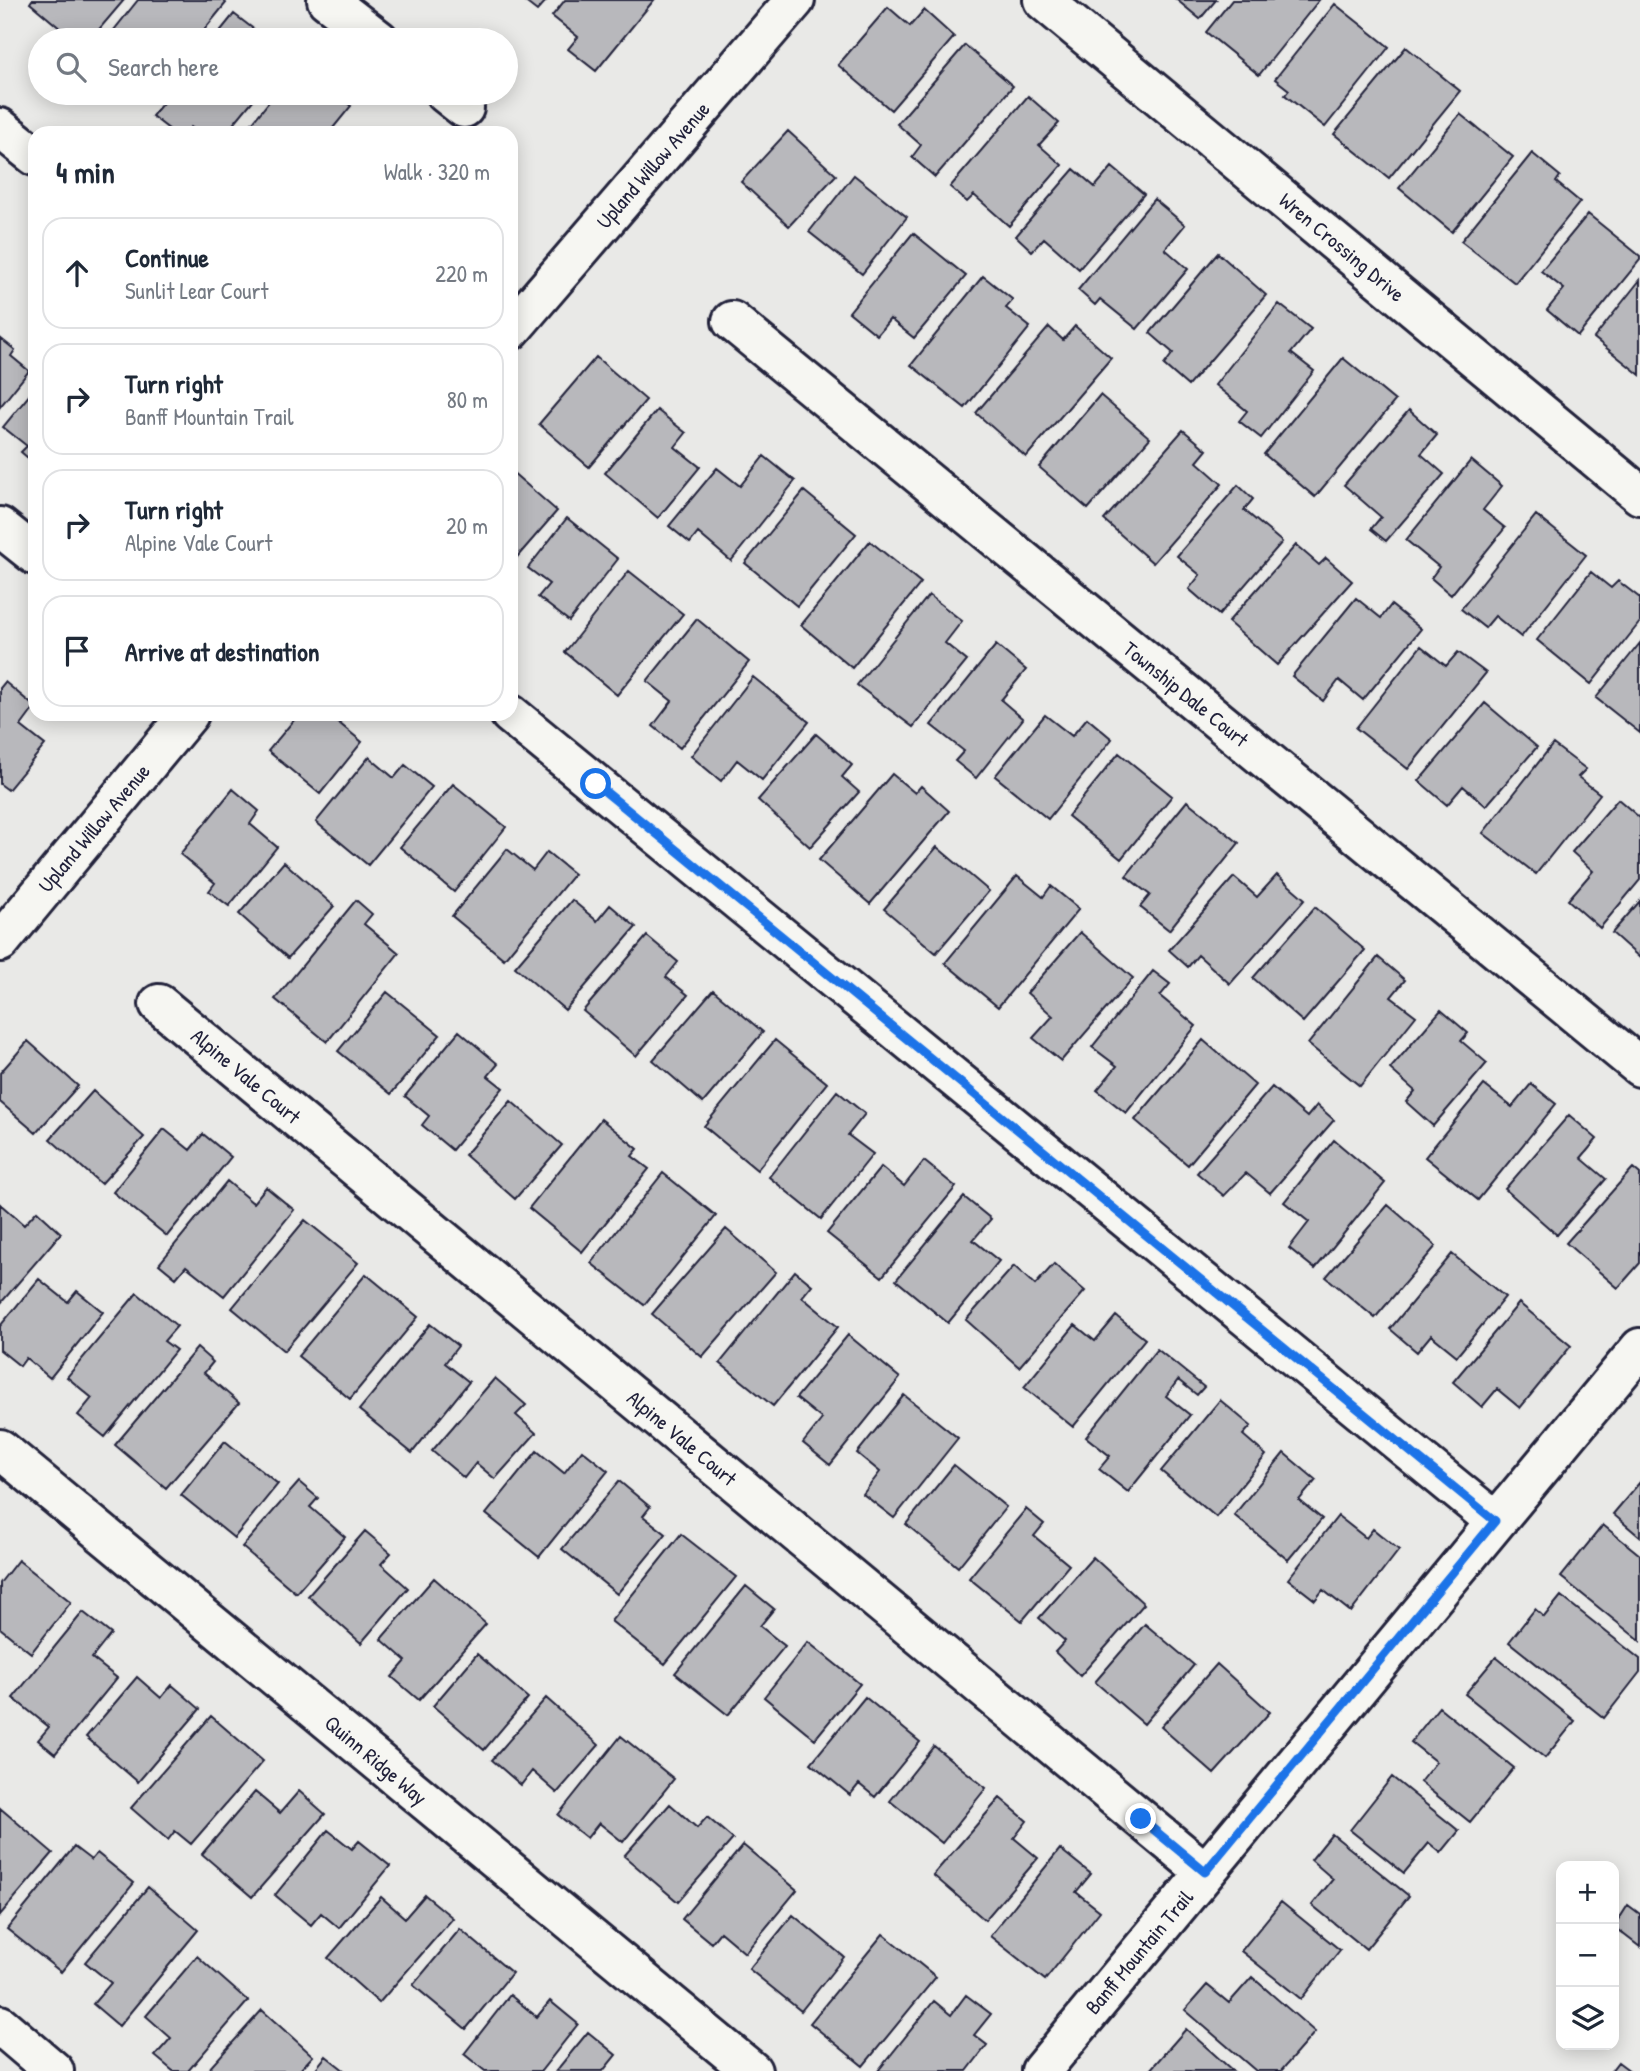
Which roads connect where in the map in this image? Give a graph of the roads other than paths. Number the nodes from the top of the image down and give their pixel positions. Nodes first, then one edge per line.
1 (327, 0) edge
2 (795, 0) edge
3 (1043, 0) edge
4 (363, 28) edge
5 (0, 128) edge
6 (28, 150) edge
7 (732, 321) dead end
8 (518, 322) edge
9 (1640, 495) edge
10 (0, 527) edge
11 (28, 549) edge
12 (183, 721) edge
13 (518, 721) edge
14 (0, 942) edge
15 (159, 1004) dead end
16 (1640, 1067) edge
17 (1640, 1349) edge
18 (0, 1449) edge
19 (1495, 1521) junction
20 (1205, 1872) junction
21 (0, 2025) edge
22 (54, 2071) edge
23 (752, 2071) edge
24 (1041, 2071) edge

1 - 4 street
2 - 8 street, Upland Willow Avenue
3 - 9 street, Wren Crossing Drive
5 - 6 street
7 - 16 street, Township Dale Court
10 - 11 street
12 - 14 street, Upland Willow Avenue
13 - 19 street
15 - 20 street, Alpine Vale Court
17 - 19 street, Banff Mountain Trail
18 - 23 street, Quinn Ridge Way
19 - 20 street, Banff Mountain Trail
20 - 24 street, Banff Mountain Trail
21 - 22 street

